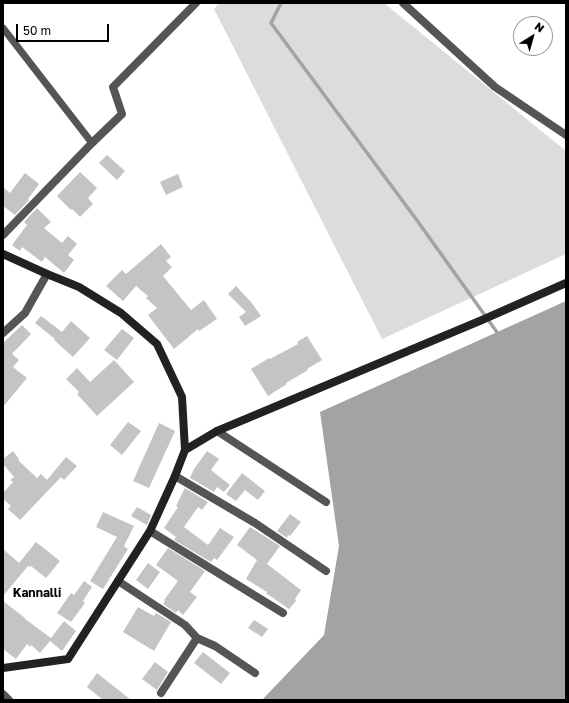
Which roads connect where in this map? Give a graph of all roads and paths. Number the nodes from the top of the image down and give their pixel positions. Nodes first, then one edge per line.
1 (196, 3) edge
2 (403, 3) edge
3 (3, 28) edge
4 (566, 135) edge
5 (92, 143) junction
6 (3, 235) edge
7 (3, 254) edge
8 (47, 274) junction
9 (566, 282) edge
10 (3, 333) edge
11 (217, 431) junction
12 (185, 450) junction
13 (175, 476) junction
14 (326, 502) dead end
15 (150, 530) junction
16 (326, 571) dead end
17 (118, 580) junction
18 (283, 613) dead end
19 (197, 638) junction
20 (3, 668) edge
21 (255, 674) dead end
22 (161, 693) dead end
23 (3, 694) edge
24 (9, 700) edge

1 - 5 street
2 - 4 street
3 - 5 lane
5 - 6 street
7 - 8 street
8 - 10 street
8 - 12 street
9 - 11 street
11 - 12 street
11 - 14 street
12 - 13 street
13 - 15 street
13 - 16 street
15 - 17 street
15 - 18 street
17 - 19 street
17 - 20 street
19 - 21 street
19 - 22 street
23 - 24 street

